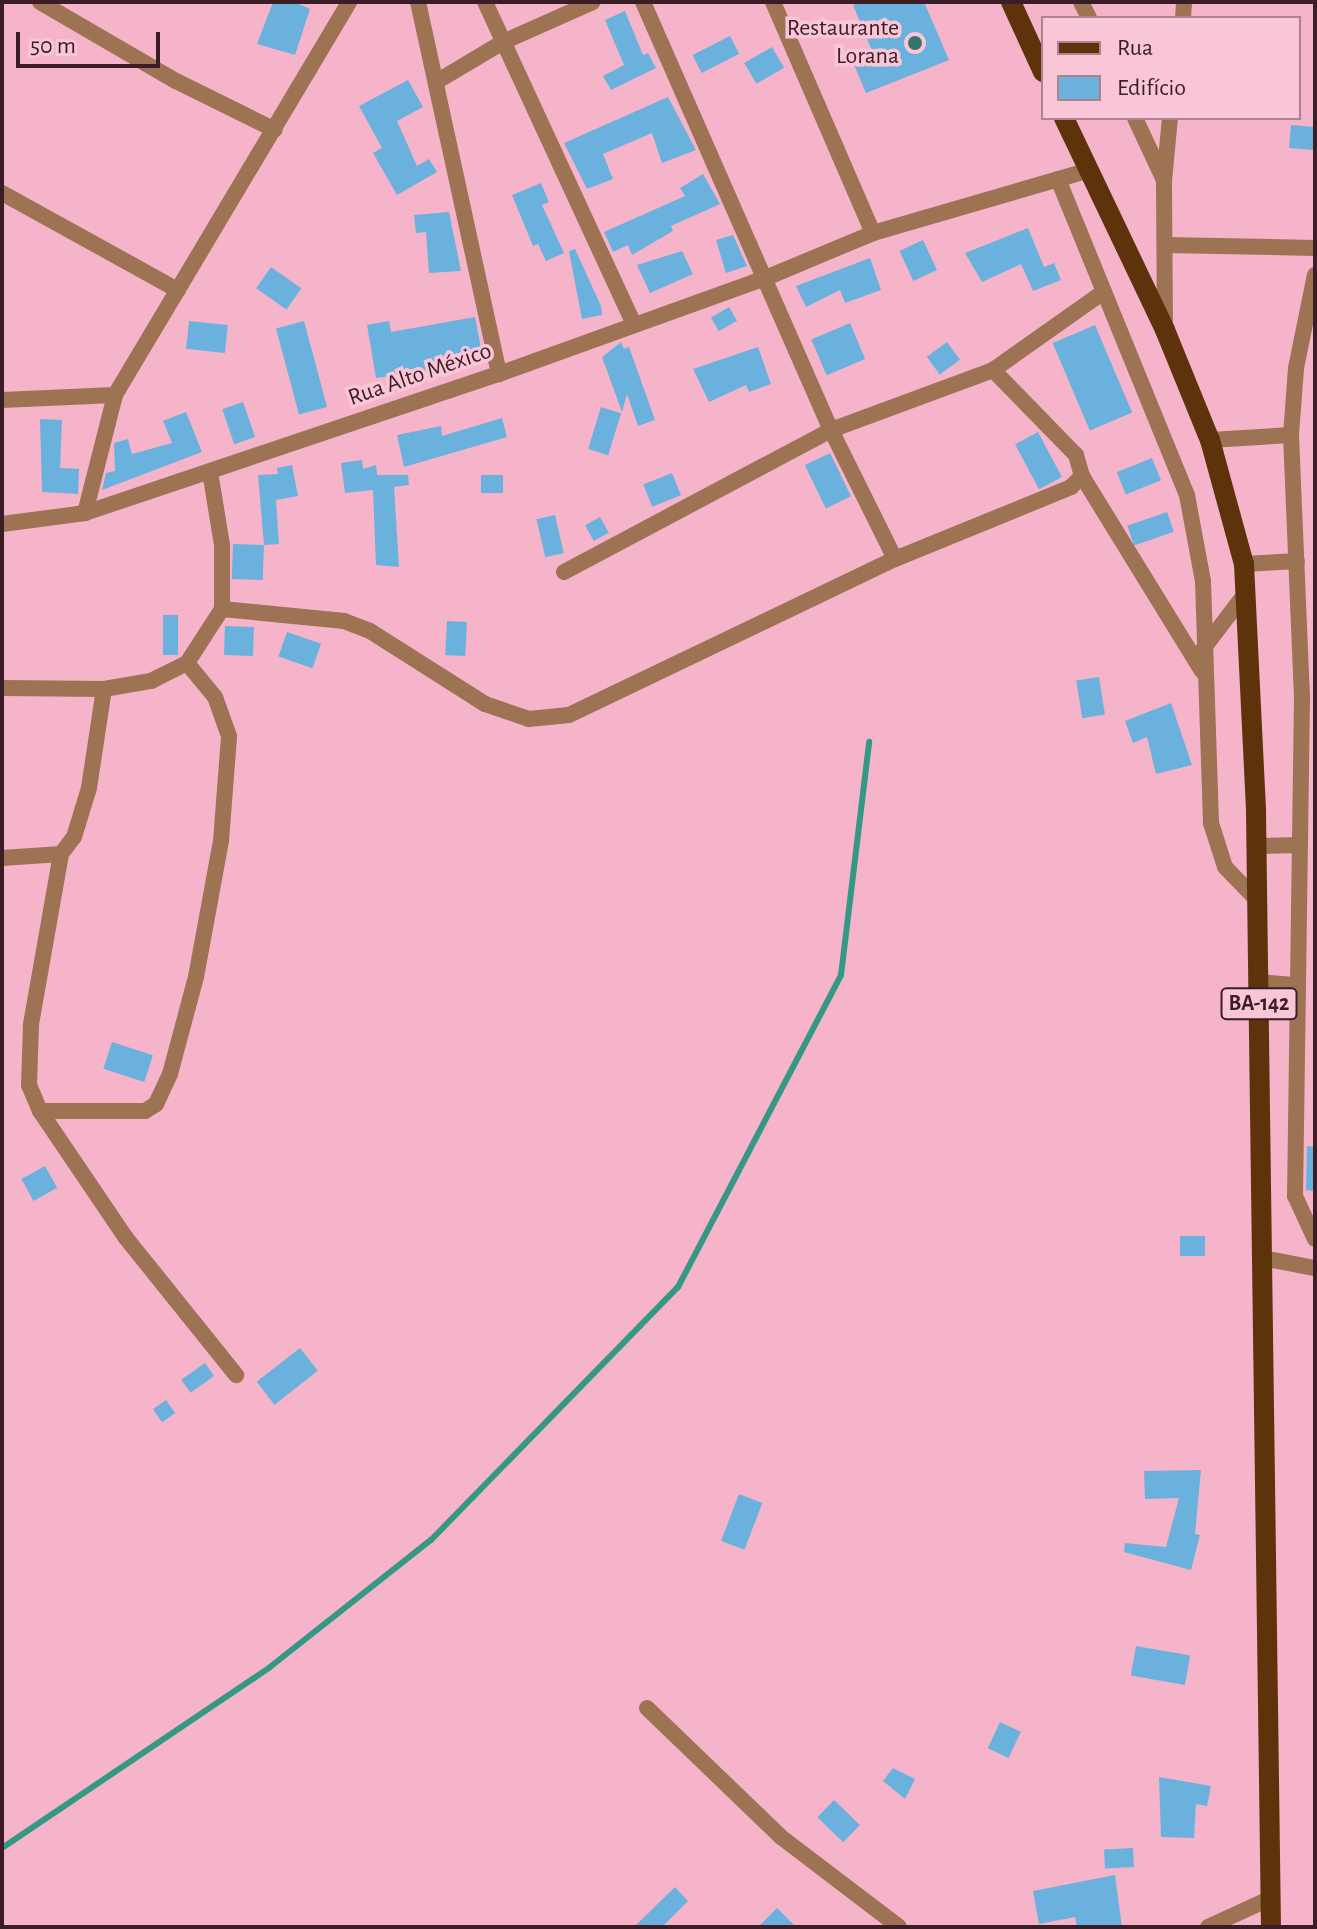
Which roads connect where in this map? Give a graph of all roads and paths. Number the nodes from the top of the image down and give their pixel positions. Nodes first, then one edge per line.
1 (40, 2) edge
2 (349, 2) edge
3 (418, 2) edge
4 (485, 2) edge
5 (593, 2) edge
6 (643, 2) edge
7 (773, 2) edge
8 (1011, 2) edge
9 (503, 42) junction
10 (1041, 68) edge
11 (436, 82) junction
12 (1065, 120) edge
13 (1136, 120) edge
14 (1170, 120) edge
15 (275, 130) junction
16 (1087, 171) junction
17 (1058, 179) junction
18 (1164, 181) junction
19 (2, 193) edge
20 (873, 233) junction
21 (1165, 245) junction
22 (1315, 248) edge
23 (1315, 275) edge
24 (768, 277) junction
25 (178, 290) junction
26 (1102, 293) junction
27 (633, 322) junction
28 (1165, 330) junction
29 (993, 370) junction
30 (499, 374) junction
31 (115, 395) junction
32 (2, 400) edge
33 (831, 430) junction
34 (1291, 435) junction
35 (1210, 440) junction
36 (210, 472) junction
37 (1082, 476) junction
38 (85, 513) junction
39 (2, 524) edge
40 (895, 559) junction
41 (1297, 561) junction
42 (1244, 564) junction
43 (564, 572) dead end
44 (1245, 594) junction
45 (222, 609) junction
46 (1203, 649) junction
47 (187, 663) junction
48 (1202, 671) junction
49 (2, 688) edge
50 (104, 689) junction
51 (1299, 845) junction
52 (1257, 846) junction
53 (61, 854) junction
54 (2, 858) edge
55 (1258, 901) junction
56 (1259, 982) junction
57 (1297, 985) junction
58 (40, 1111) junction
59 (1315, 1239) edge
60 (1262, 1258) junction
61 (1312, 1265) edge
62 (236, 1375) dead end
63 (647, 1708) dead end
64 (1271, 1898) junction
65 (899, 1927) edge
66 (1208, 1927) edge
67 (1271, 1927) edge

1 - 15 street
2 - 15 street
3 - 11 street
4 - 9 street
5 - 9 street
6 - 24 street
7 - 20 street
8 - 10 main road
9 - 11 street
9 - 27 street
11 - 30 street
12 - 16 main road, BA-142
13 - 18 street
14 - 18 street
15 - 25 street
16 - 17 street, Rua Alto México
16 - 28 main road, BA-142
17 - 20 street, Rua Alto México
17 - 26 street
18 - 21 street
19 - 25 street
20 - 24 street, Rua Alto México
21 - 22 street
21 - 28 street
23 - 34 street
24 - 27 street, Rua Alto México
24 - 33 street
25 - 31 street
26 - 29 street
26 - 46 street
27 - 30 street, Rua Alto México
28 - 35 main road, BA-142
29 - 33 street
29 - 37 street
30 - 36 street, Rua Alto México
31 - 32 street
31 - 38 street
33 - 40 street
33 - 43 street
34 - 35 street
34 - 41 street
35 - 42 main road, BA-142
36 - 38 street, Rua Alto México
36 - 45 street
37 - 40 street
37 - 48 street
38 - 39 street, Rua Alto México
40 - 45 street
41 - 42 street
41 - 51 street
42 - 44 main road, BA-142
44 - 46 street
44 - 52 main road, BA-142
45 - 47 street
46 - 48 street
47 - 50 street
47 - 58 street
48 - 55 street
49 - 50 street
50 - 53 street
51 - 52 street
51 - 57 street
52 - 55 main road, BA-142
53 - 54 street
53 - 58 street
55 - 56 main road, BA-142
56 - 57 street
56 - 60 main road, BA-142
57 - 59 street
58 - 62 street
60 - 61 street
60 - 64 main road, BA-142
63 - 65 street
64 - 66 street
64 - 67 main road, BA-142

